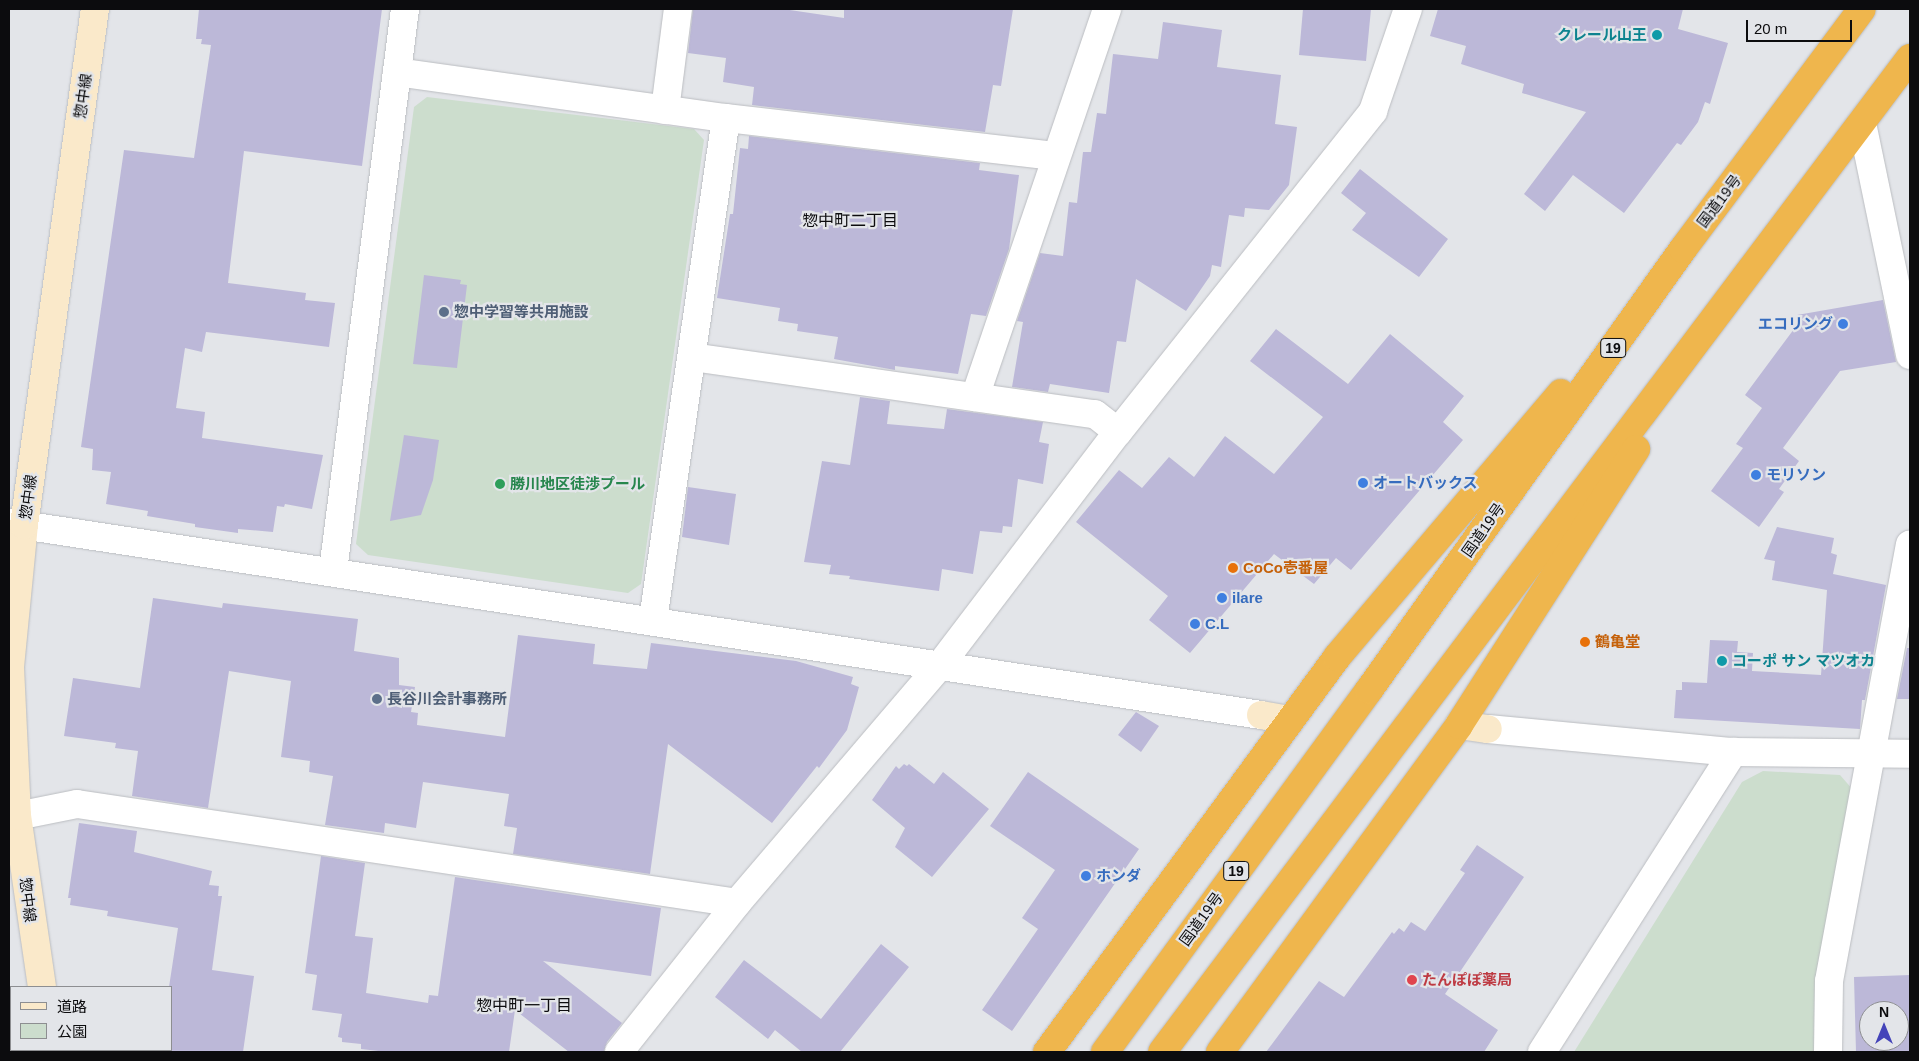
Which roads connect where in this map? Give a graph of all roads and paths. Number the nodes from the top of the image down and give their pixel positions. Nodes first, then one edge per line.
1 (95, 9) edge
2 (405, 9) edge
3 (678, 9) edge
4 (1107, 9) edge
5 (1408, 9) edge
6 (1862, 9) edge
7 (1910, 58) edge
8 (397, 72) junction
9 (665, 110) junction
10 (726, 118) junction
11 (1862, 123) junction
12 (1056, 156) junction
13 (1683, 249) junction
14 (1742, 284) junction
15 (1910, 355) edge
16 (692, 358) junction
17 (975, 397) junction
18 (1118, 432) junction
19 (16, 524) edge
20 (1910, 544) edge
21 (333, 570) junction
22 (653, 620) junction
23 (940, 664) junction
24 (1290, 720) junction
25 (1459, 725) junction
26 (1733, 752) junction
27 (1910, 754) edge
28 (1871, 755) junction
29 (17, 816) junction
30 (737, 903) junction
31 (42, 986) edge
32 (619, 1052) edge
33 (1047, 1052) edge
34 (1105, 1052) edge
35 (1162, 1052) edge
36 (1220, 1052) edge
37 (1542, 1052) edge
38 (1828, 1052) edge

1 - 19 street, 惣中線
2 - 8 street
3 - 9 street
4 - 12 street
5 - 18 street
6 - 13 highway, 国道19号 / 19
7 - 11 highway
8 - 9 street
8 - 21 street
9 - 10 street
10 - 12 street
10 - 16 street
11 - 14 highway
11 - 15 street
12 - 17 street
13 - 24 highway
13 - 34 highway, 国道19号 / 19
14 - 25 highway
14 - 35 highway
16 - 17 street
16 - 22 street
17 - 18 street
18 - 23 street
19 - 21 street
19 - 29 street, 惣中線
20 - 28 street
21 - 22 street
22 - 23 street
23 - 24 street
23 - 30 street
24 - 33 highway
25 - 26 street
25 - 36 highway
26 - 28 street
26 - 37 street
27 - 28 street
28 - 38 street
29 - 30 street
29 - 31 street, 惣中線
30 - 32 street

